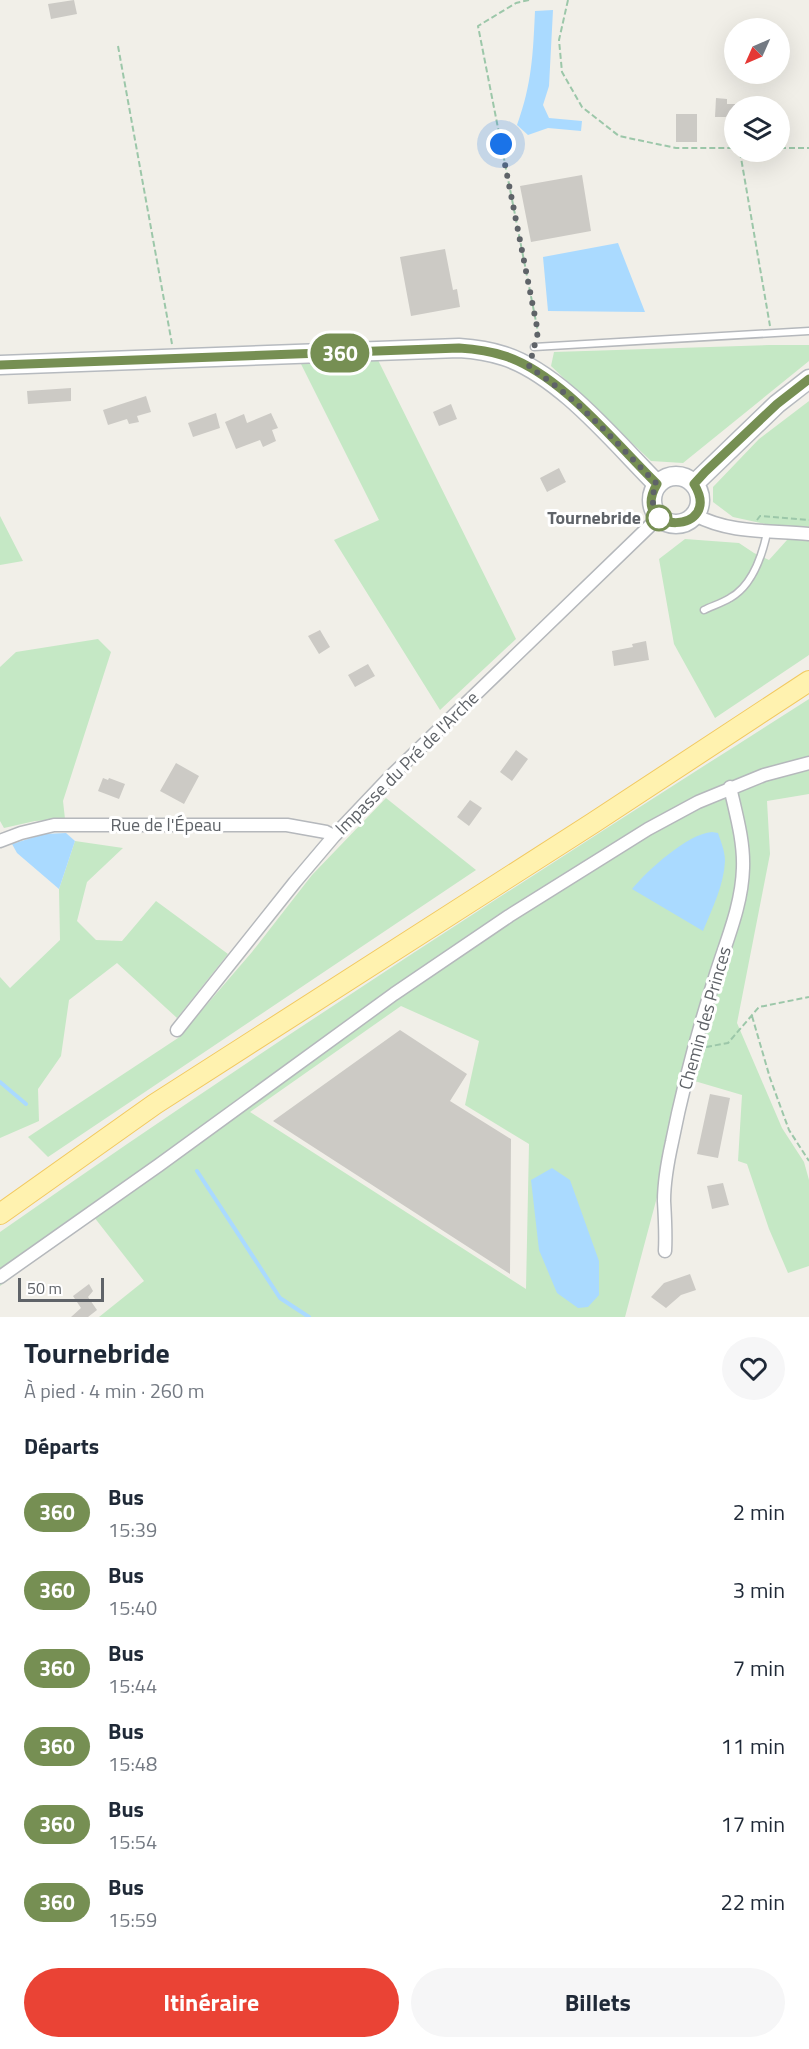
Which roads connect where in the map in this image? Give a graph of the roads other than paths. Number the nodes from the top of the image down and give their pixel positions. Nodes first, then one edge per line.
1 (809, 331) edge
2 (534, 347) road end
3 (0, 365) edge
4 (809, 379) edge
5 (657, 484) junction
6 (694, 484) junction
7 (695, 515) junction
8 (659, 518) junction
9 (767, 533) junction
10 (809, 534) edge
11 (704, 610) dead end
12 (809, 681) edge
13 (809, 763) edge
14 (730, 787) junction
15 (334, 836) junction
16 (0, 841) edge
17 (177, 1030) dead end
18 (0, 1214) edge
19 (665, 1251) dead end
20 (0, 1277) edge

1 - 2 lane
3 - 5 main road
4 - 6 main road
5 - 6 main road
5 - 8 main road
6 - 7 main road
7 - 8 main road
7 - 9 street
8 - 15 street, Impasse du Pré de l'Arche
9 - 10 street
9 - 11 lane
12 - 18 main road
13 - 14 street
14 - 19 street, Chemin des Princes
14 - 20 street
15 - 16 street, Rue de l'Épeau
15 - 17 street, Impasse du Pré de l'Arche

